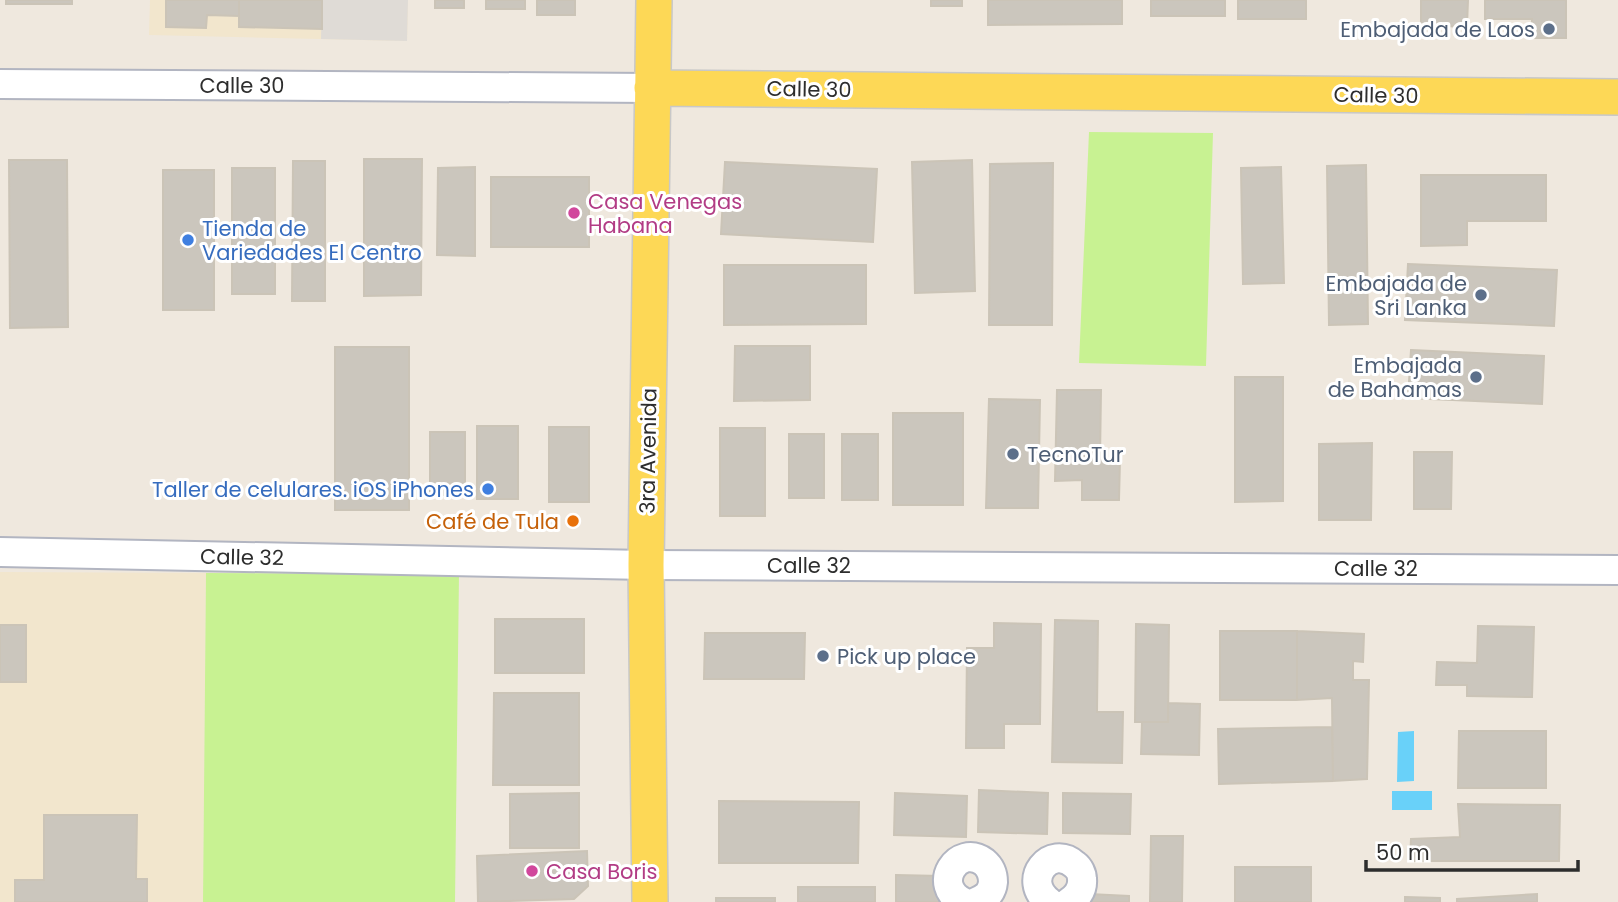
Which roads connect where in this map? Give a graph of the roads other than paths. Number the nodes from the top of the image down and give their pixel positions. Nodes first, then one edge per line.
1 (654, 0) edge
2 (0, 84) edge
3 (652, 88) junction
4 (1618, 97) edge
5 (0, 552) edge
6 (646, 565) junction
7 (1618, 570) edge
8 (993, 879) junction
9 (1043, 891) edge
10 (650, 902) edge
11 (962, 902) edge
12 (976, 902) edge
13 (1069, 902) edge

1 - 3 main road, 3ra Avenida
2 - 3 street, Calle 30
3 - 4 main road, Calle 30
3 - 6 main road, 3ra Avenida
5 - 6 street, Calle 32
6 - 7 street, Calle 32
6 - 10 main road, 3ra Avenida
8 - 9 street
8 - 11 street
8 - 12 street
9 - 13 street

